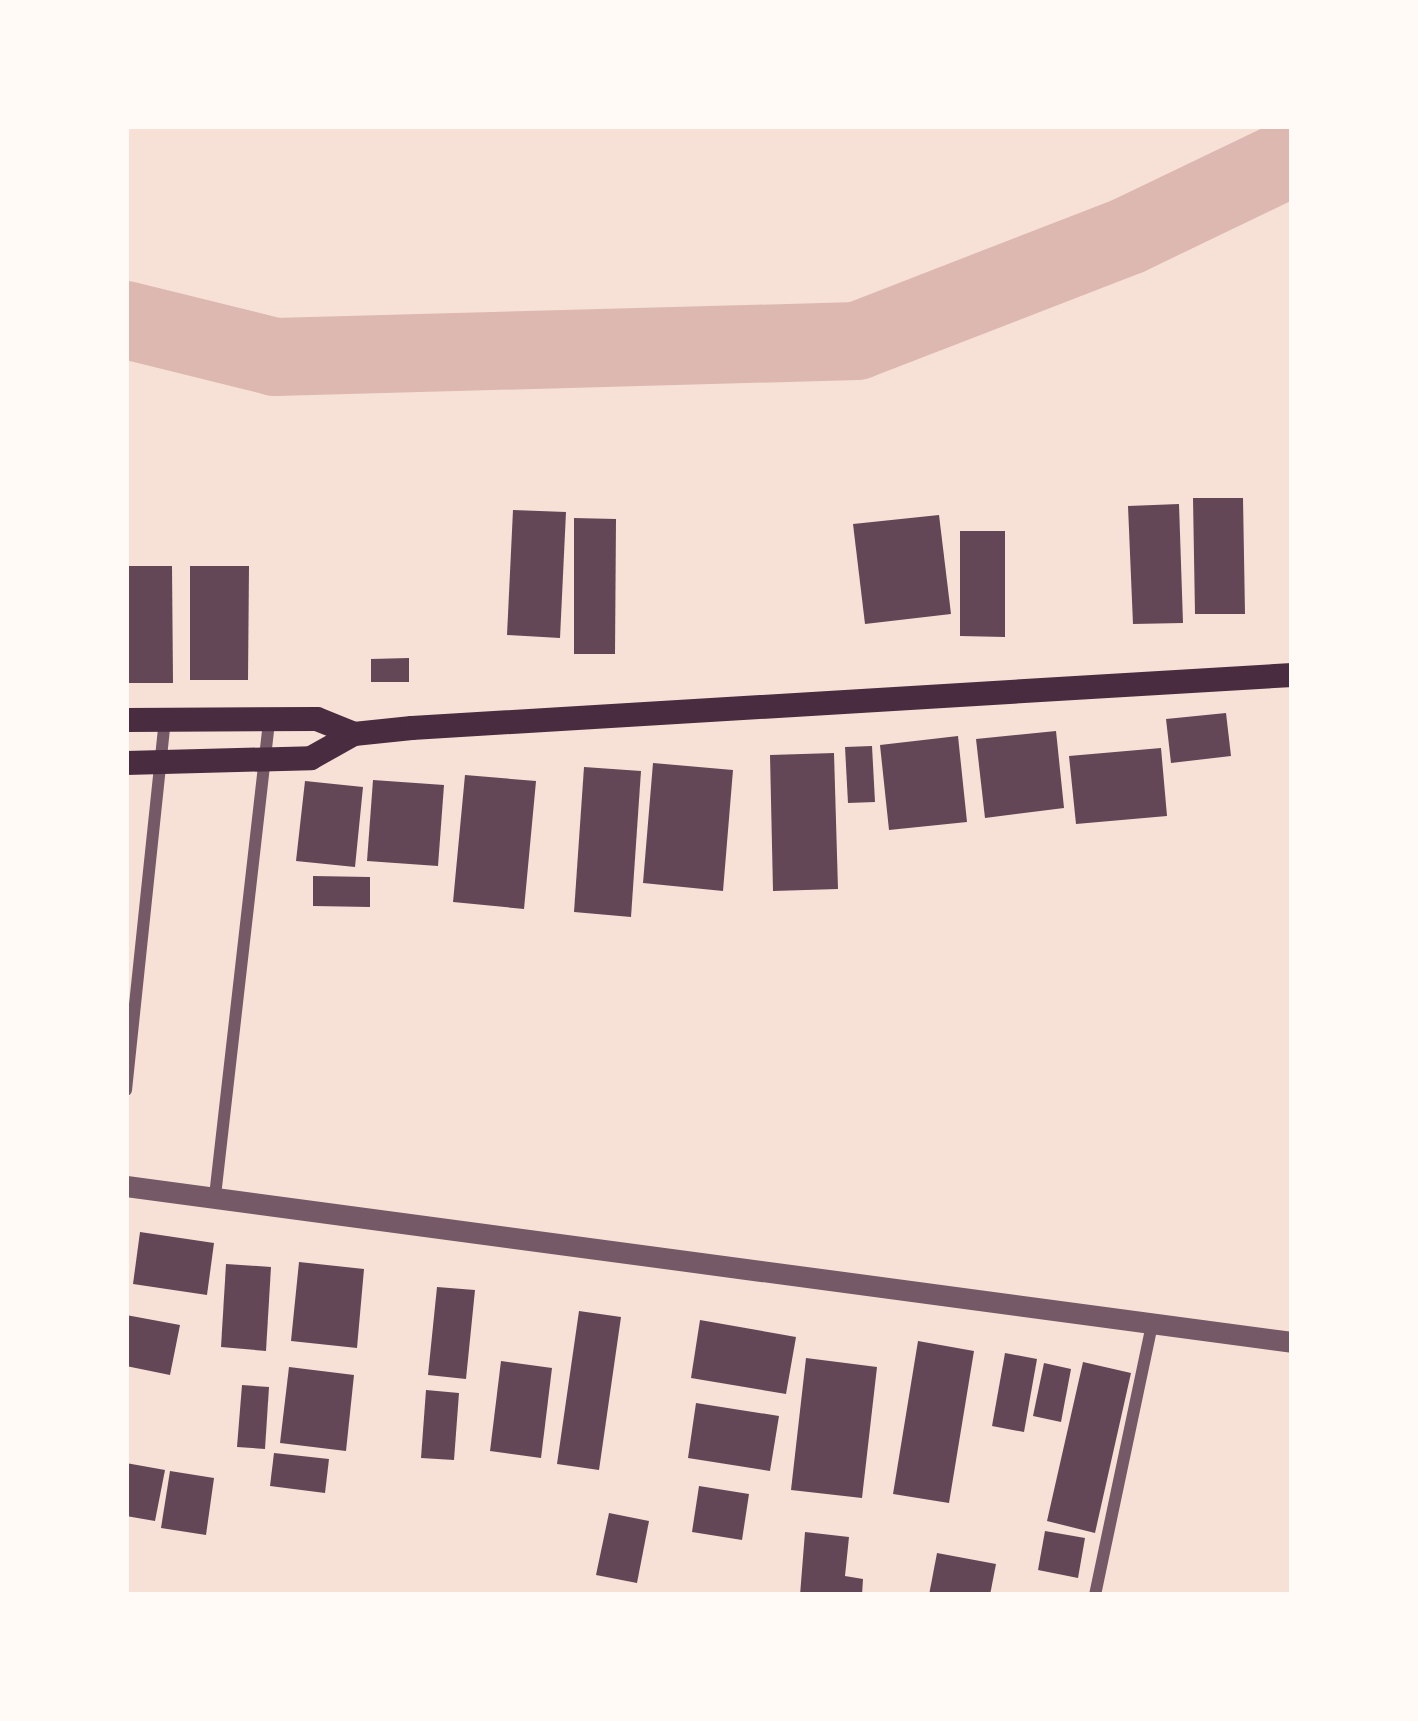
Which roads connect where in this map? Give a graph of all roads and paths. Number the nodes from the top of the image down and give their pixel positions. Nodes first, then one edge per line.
1 (1292, 675) edge
2 (126, 720) edge
3 (164, 721) junction
4 (269, 722) junction
5 (354, 734) junction
6 (266, 761) junction
7 (162, 762) junction
8 (126, 763) edge
9 (126, 1090) edge
10 (126, 1186) edge
11 (215, 1196) junction
12 (1152, 1325) junction
13 (1292, 1342) edge
14 (1095, 1595) edge

1 - 5 main road
2 - 3 main road
3 - 4 main road
3 - 7 street
4 - 5 main road
4 - 6 street
5 - 6 main road
6 - 7 main road
6 - 11 street
7 - 8 main road
7 - 9 street
10 - 11 street
11 - 12 street
12 - 13 street
12 - 14 street

